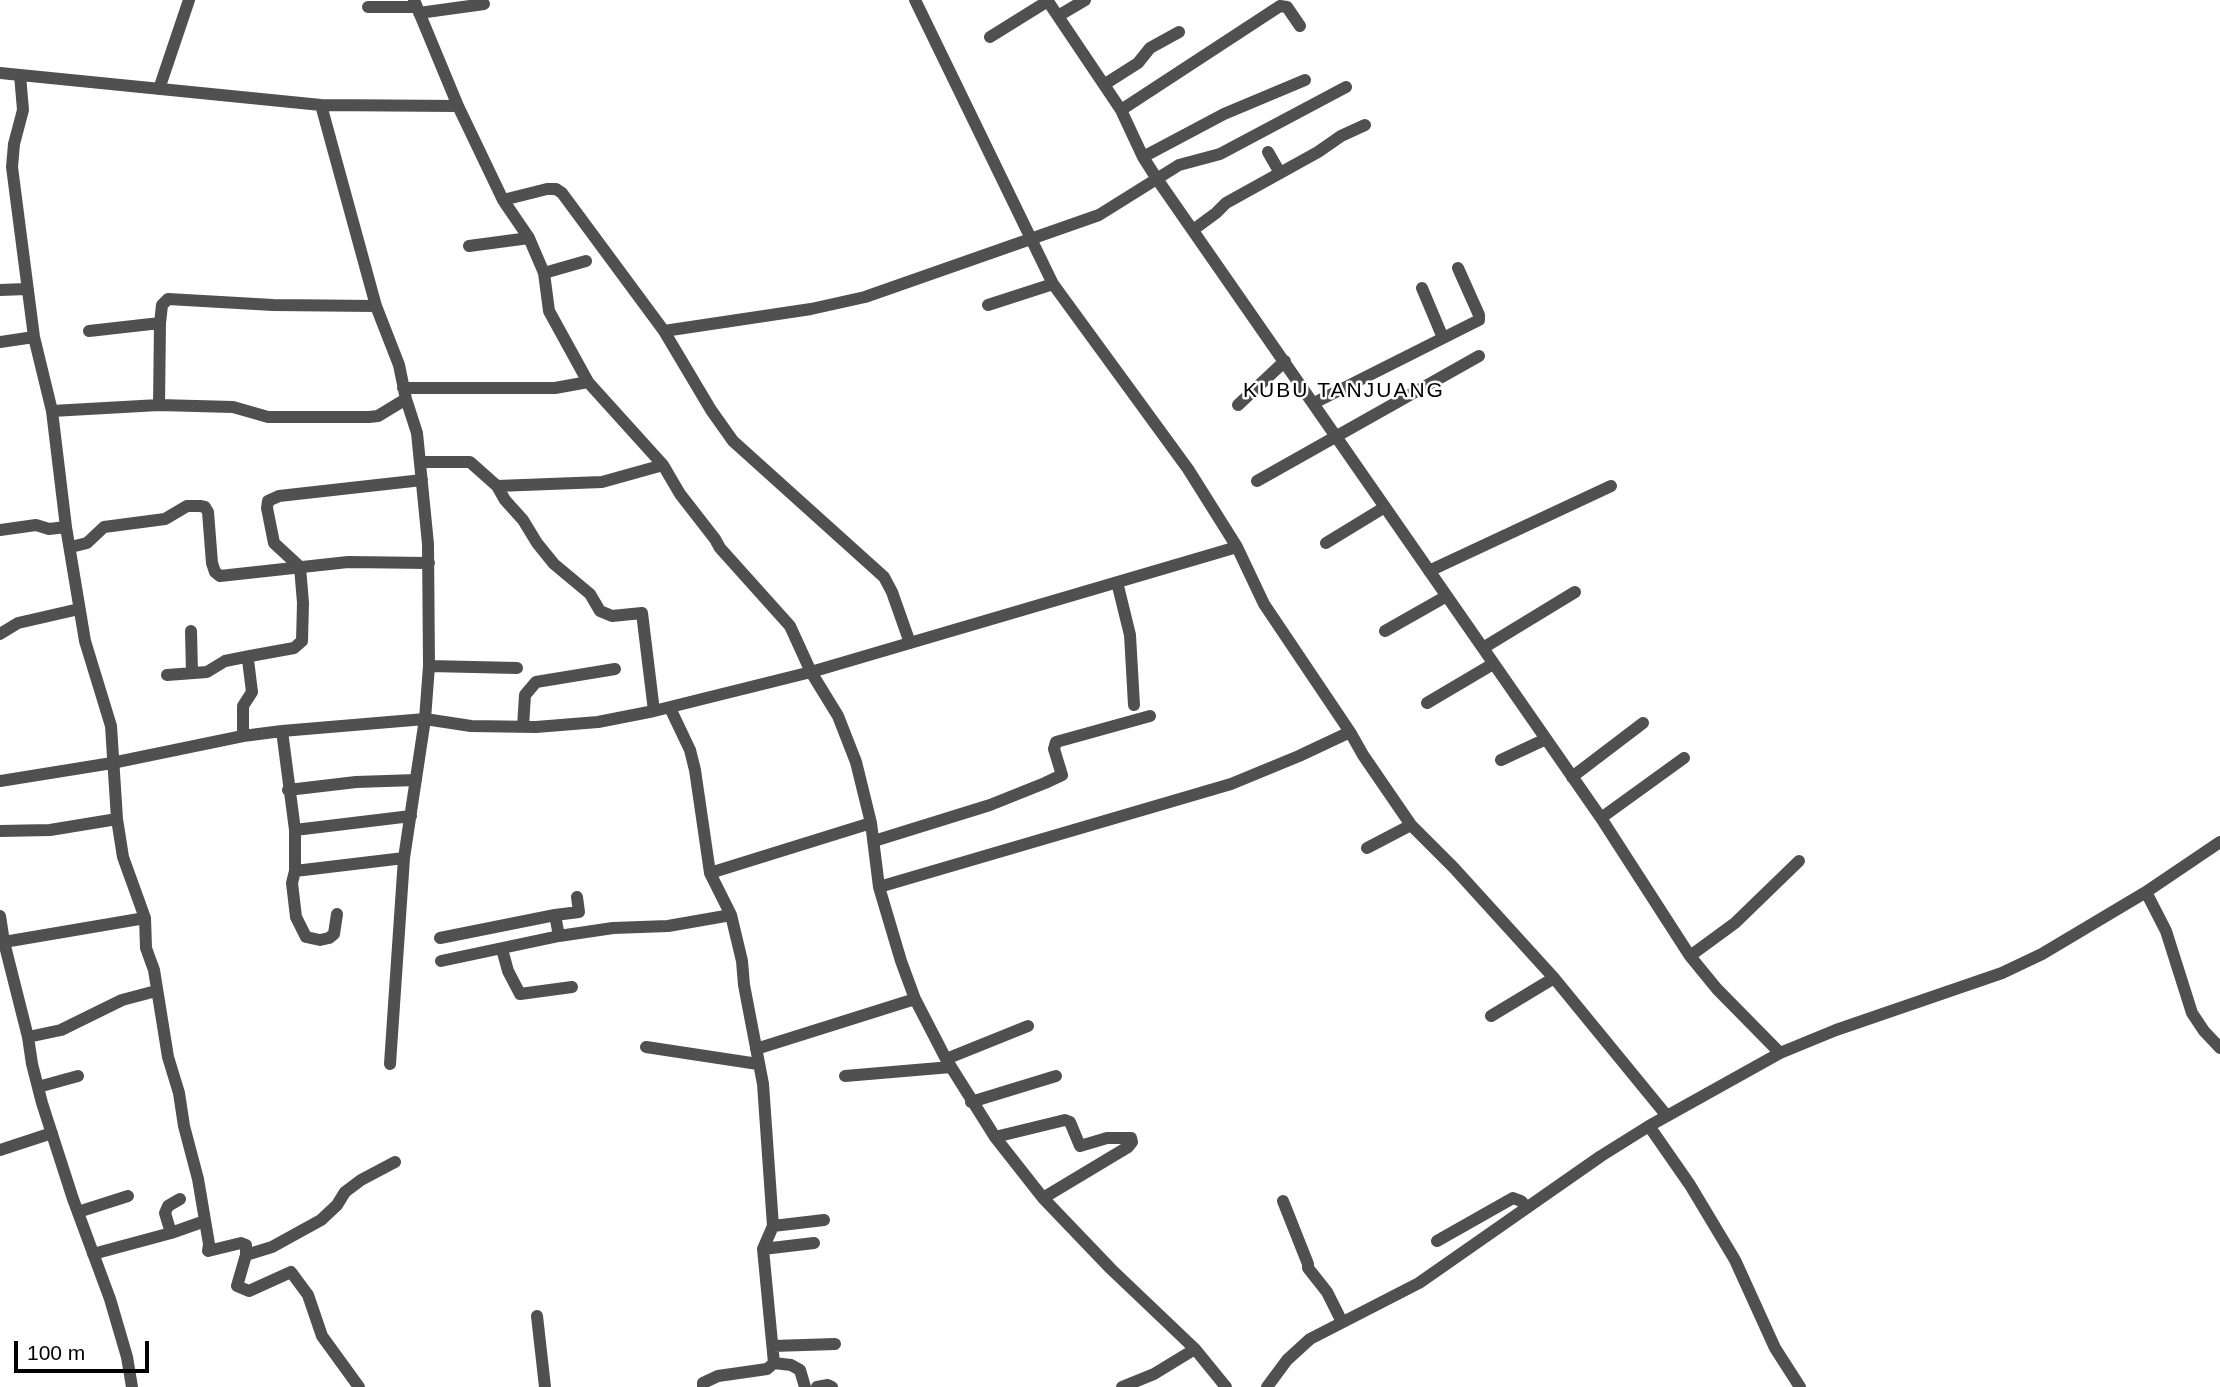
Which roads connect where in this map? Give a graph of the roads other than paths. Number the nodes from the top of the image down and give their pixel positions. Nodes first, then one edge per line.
1 (188, 0) edge
2 (915, 0) edge
3 (1085, 0) edge
4 (1048, 1) edge
5 (484, 4) dead end
6 (368, 7) dead end
7 (417, 7) edge
8 (1058, 16) junction
9 (1300, 26) dead end
10 (1179, 32) dead end
11 (990, 37) dead end
12 (0, 74) edge
13 (20, 75) junction
14 (1305, 80) dead end
15 (1105, 84) junction
16 (1346, 87) dead end
17 (159, 89) junction
18 (321, 105) junction
19 (458, 106) junction
20 (1121, 110) junction
21 (1365, 125) dead end
22 (1268, 152) dead end
23 (1143, 157) junction
24 (1280, 173) junction
25 (1157, 180) junction
26 (503, 200) junction
27 (1193, 230) junction
28 (529, 237) junction
29 (1029, 238) junction
30 (469, 246) dead end
31 (586, 261) dead end
32 (1458, 268) dead end
33 (544, 273) junction
34 (1053, 284) junction
35 (1422, 288) dead end
36 (26, 289) junction
37 (0, 290) edge
38 (988, 305) dead end
39 (376, 306) junction
40 (160, 323) junction
41 (89, 331) dead end
42 (664, 331) junction
43 (34, 337) junction
44 (1443, 338) junction
45 (0, 342) edge
46 (1479, 356) dead end
47 (1285, 360) junction
48 (588, 382) junction
49 (405, 393) junction
50 (1314, 403) junction
51 (159, 405) junction
52 (1238, 405) dead end
53 (52, 411) junction
54 (1337, 436) junction
55 (422, 462) junction
56 (663, 465) junction
57 (422, 480) junction
58 (1257, 481) dead end
59 (497, 486) junction
60 (1611, 486) dead end
61 (1385, 508) junction
62 (66, 527) junction
63 (0, 530) edge
64 (1326, 543) dead end
65 (71, 547) junction
66 (1237, 547) junction
67 (429, 563) junction
68 (300, 568) junction
69 (1429, 571) junction
70 (1117, 582) junction
71 (1575, 592) dead end
72 (1446, 597) junction
73 (79, 609) junction
74 (191, 631) dead end
75 (1385, 631) dead end
76 (0, 634) edge
77 (911, 643) junction
78 (1483, 648) junction
79 (250, 656) junction
80 (1493, 664) junction
81 (429, 666) junction
82 (517, 667) dead end
83 (615, 669) dead end
84 (811, 672) junction
85 (192, 673) junction
86 (167, 675) dead end
87 (1427, 703) dead end
88 (1134, 705) dead end
89 (670, 708) junction
90 (654, 711) junction
91 (1150, 716) dead end
92 (425, 719) junction
93 (1643, 723) dead end
94 (523, 727) junction
95 (282, 731) junction
96 (1350, 732) junction
97 (243, 736) junction
98 (1546, 739) junction
99 (1684, 758) dead end
100 (1501, 760) dead end
101 (112, 763) junction
102 (1573, 777) junction
103 (416, 780) junction
104 (0, 781) edge
105 (288, 790) junction
106 (411, 816) junction
107 (1601, 818) junction
108 (117, 819) junction
109 (871, 823) junction
110 (1411, 825) junction
111 (295, 830) junction
112 (0, 831) edge
113 (874, 841) junction
114 (2220, 842) edge
115 (1367, 848) dead end
116 (404, 858) junction
117 (1799, 861) dead end
118 (295, 871) junction
119 (710, 873) junction
120 (879, 887) junction
121 (2146, 892) junction
122 (577, 897) dead end
123 (337, 914) dead end
124 (555, 915) junction
125 (730, 915) junction
126 (0, 916) edge
127 (145, 918) junction
128 (559, 936) junction
129 (440, 939) dead end
130 (4, 942) junction
131 (502, 949) junction
132 (1690, 956) junction
133 (441, 961) dead end
134 (1555, 978) junction
135 (572, 987) dead end
136 (156, 991) junction
137 (915, 999) junction
138 (1491, 1016) dead end
139 (1028, 1026) dead end
140 (28, 1037) junction
141 (646, 1047) dead end
142 (2220, 1048) edge
143 (756, 1049) junction
144 (1780, 1053) junction
145 (948, 1063) junction
146 (390, 1064) dead end
147 (758, 1064) junction
148 (78, 1076) dead end
149 (845, 1076) dead end
150 (1056, 1076) dead end
151 (38, 1087) junction
152 (971, 1102) junction
153 (1667, 1116) junction
154 (1649, 1126) junction
155 (52, 1133) junction
156 (995, 1136) junction
157 (0, 1150) edge
158 (395, 1162) dead end
159 (128, 1196) dead end
160 (1044, 1198) junction
161 (180, 1199) dead end
162 (1283, 1201) dead end
163 (1527, 1208) junction
164 (78, 1212) junction
165 (824, 1220) dead end
166 (205, 1221) junction
167 (773, 1226) junction
168 (172, 1233) junction
169 (1437, 1241) dead end
170 (814, 1243) dead end
171 (763, 1249) junction
172 (93, 1254) junction
173 (246, 1255) junction
174 (537, 1316) dead end
175 (1342, 1322) junction
176 (835, 1344) dead end
177 (773, 1346) junction
178 (1195, 1349) junction
179 (774, 1363) junction
180 (132, 1387) edge
181 (359, 1387) edge
182 (545, 1387) edge
183 (703, 1387) edge
184 (805, 1387) edge
185 (817, 1387) edge
186 (832, 1387) edge
187 (1122, 1387) edge
188 (1226, 1387) edge
189 (1268, 1387) edge
190 (1800, 1387) edge

1 - 17 street
2 - 29 street
3 - 8 street
4 - 8 street
4 - 11 street
5 - 7 street
6 - 7 street
7 - 19 street
8 - 15 street
9 - 20 street
10 - 15 street
12 - 13 street
13 - 17 street
13 - 36 street
14 - 23 street
15 - 20 street
16 - 25 street
17 - 18 street
18 - 19 street
18 - 39 street
19 - 26 street
20 - 23 street
21 - 24 street
22 - 24 street
23 - 25 street
24 - 27 street
25 - 27 street
25 - 29 street
26 - 28 street
26 - 42 street
27 - 47 street
28 - 30 street
28 - 33 street
29 - 34 street
29 - 42 street
31 - 33 street
32 - 44 street
33 - 48 street
34 - 38 street
34 - 66 street
35 - 44 street
36 - 37 street
36 - 43 street
39 - 40 street
39 - 49 street
40 - 41 street
40 - 51 street
42 - 77 street
43 - 45 street
43 - 53 street
44 - 50 street
46 - 54 street
47 - 50 street
47 - 52 street
48 - 49 street
48 - 56 street
49 - 51 street
49 - 55 street
50 - 54 street
51 - 53 street
53 - 62 street
54 - 58 street
54 - 61 street
55 - 57 street
55 - 59 street
56 - 59 street
56 - 84 street
57 - 67 street
57 - 68 street
59 - 90 street
60 - 69 street
61 - 64 street
61 - 69 street
62 - 63 street
62 - 65 street
65 - 68 street
65 - 73 street
66 - 70 street
66 - 96 street
67 - 68 street
67 - 81 street
68 - 79 street
69 - 72 street
70 - 77 street
70 - 88 street
71 - 78 street
72 - 75 street
72 - 78 street
73 - 76 street
73 - 101 street
74 - 85 street
77 - 84 street
78 - 80 street
79 - 85 street
79 - 97 street
80 - 87 street
80 - 98 street
81 - 82 street
81 - 92 street
83 - 94 street
84 - 89 street
84 - 109 street
85 - 86 street
89 - 90 street
89 - 119 street
90 - 94 street
91 - 113 street
92 - 94 street
92 - 95 street
92 - 103 street
93 - 102 street
95 - 97 street
95 - 105 street
96 - 110 street
96 - 120 street
97 - 101 street
98 - 100 street
98 - 102 street
99 - 107 street
101 - 104 street
101 - 108 street
102 - 107 street
103 - 105 street
103 - 106 street
105 - 111 street
106 - 111 street
106 - 116 street
107 - 132 street
108 - 112 street
108 - 127 street
109 - 113 street
109 - 119 street
110 - 115 street
110 - 134 street
111 - 118 street
113 - 120 street
114 - 121 street
116 - 118 street
116 - 146 street
117 - 132 street
118 - 123 street
119 - 125 street
120 - 137 street
121 - 142 street
121 - 144 street
122 - 124 street
124 - 128 street
124 - 129 street
125 - 128 street
125 - 143 street
126 - 130 street
127 - 130 street
127 - 136 street
128 - 131 street
130 - 140 street
131 - 133 street
131 - 135 street
132 - 144 street
134 - 138 street
134 - 153 street
136 - 140 street
136 - 166 street
137 - 143 street
137 - 145 street
139 - 145 street
140 - 151 street
141 - 147 street
143 - 147 street
144 - 153 street
145 - 149 street
145 - 152 street
147 - 167 street
148 - 151 street
150 - 152 street
151 - 155 street
152 - 156 street
153 - 154 street
154 - 163 street
154 - 190 street
155 - 157 street
155 - 164 street
156 - 160 street
156 - 160 street
158 - 173 street
159 - 164 street
160 - 178 street
161 - 168 street
162 - 175 street
163 - 169 street
163 - 175 street
164 - 172 street
165 - 167 street
166 - 168 street
166 - 173 street
167 - 171 street
168 - 172 street
170 - 171 street
171 - 177 street
172 - 180 street
173 - 181 street
174 - 182 street
175 - 189 street
176 - 177 street
177 - 179 street
178 - 187 street
178 - 188 street
179 - 183 street
179 - 184 street
185 - 186 street

